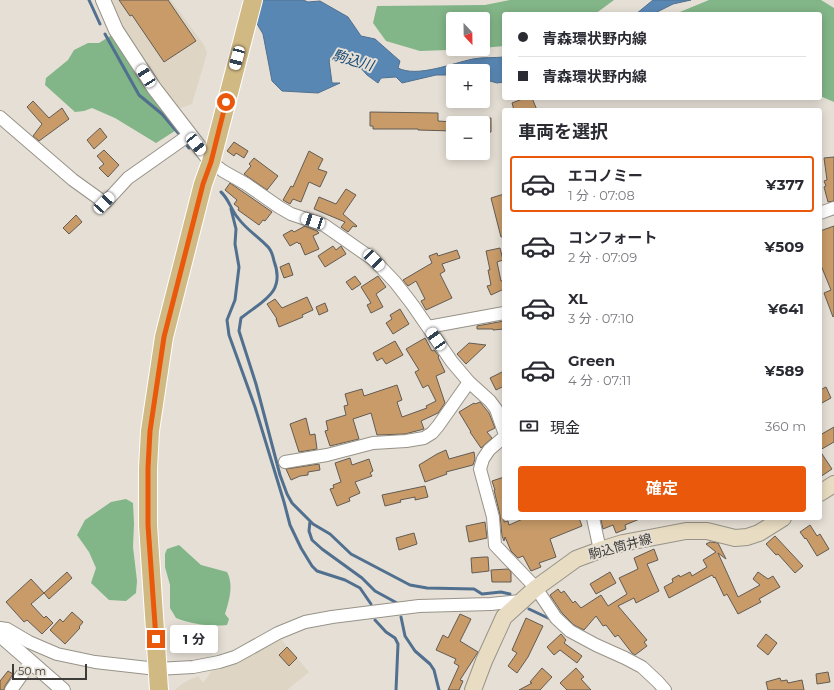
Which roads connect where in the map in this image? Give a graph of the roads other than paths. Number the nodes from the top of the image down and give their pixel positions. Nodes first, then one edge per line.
1 (103, 0) edge
2 (253, 0) edge
3 (0, 117) edge
4 (189, 134) junction
5 (211, 162) junction
6 (834, 208) edge
7 (822, 212) edge
8 (502, 313) edge
9 (428, 327) junction
10 (469, 382) junction
11 (502, 426) edge
12 (502, 439) edge
13 (285, 462) dead end
14 (834, 484) edge
15 (822, 492) edge
16 (593, 520) edge
17 (780, 520) edge
18 (600, 550) junction
19 (536, 588) junction
20 (520, 601) junction
21 (0, 628) edge
22 (0, 635) edge
23 (31, 662) junction
24 (157, 669) junction
25 (11, 690) edge
26 (63, 690) edge
27 (159, 690) edge
28 (472, 690) edge
29 (665, 690) edge

1 - 4 street
2 - 5 main road
3 - 4 street
4 - 5 street
5 - 9 street
5 - 24 main road
6 - 7 street
8 - 9 street
9 - 10 street
10 - 11 street
10 - 13 street
12 - 19 street
14 - 15 main road
16 - 18 street
17 - 18 main road, 駒込筒井線
18 - 19 main road, 駒込筒井線
19 - 20 main road, 駒込筒井線
19 - 29 street
20 - 24 street
20 - 28 main road, 駒込筒井線
21 - 24 street
22 - 23 street
23 - 25 street
23 - 26 street
24 - 27 main road

